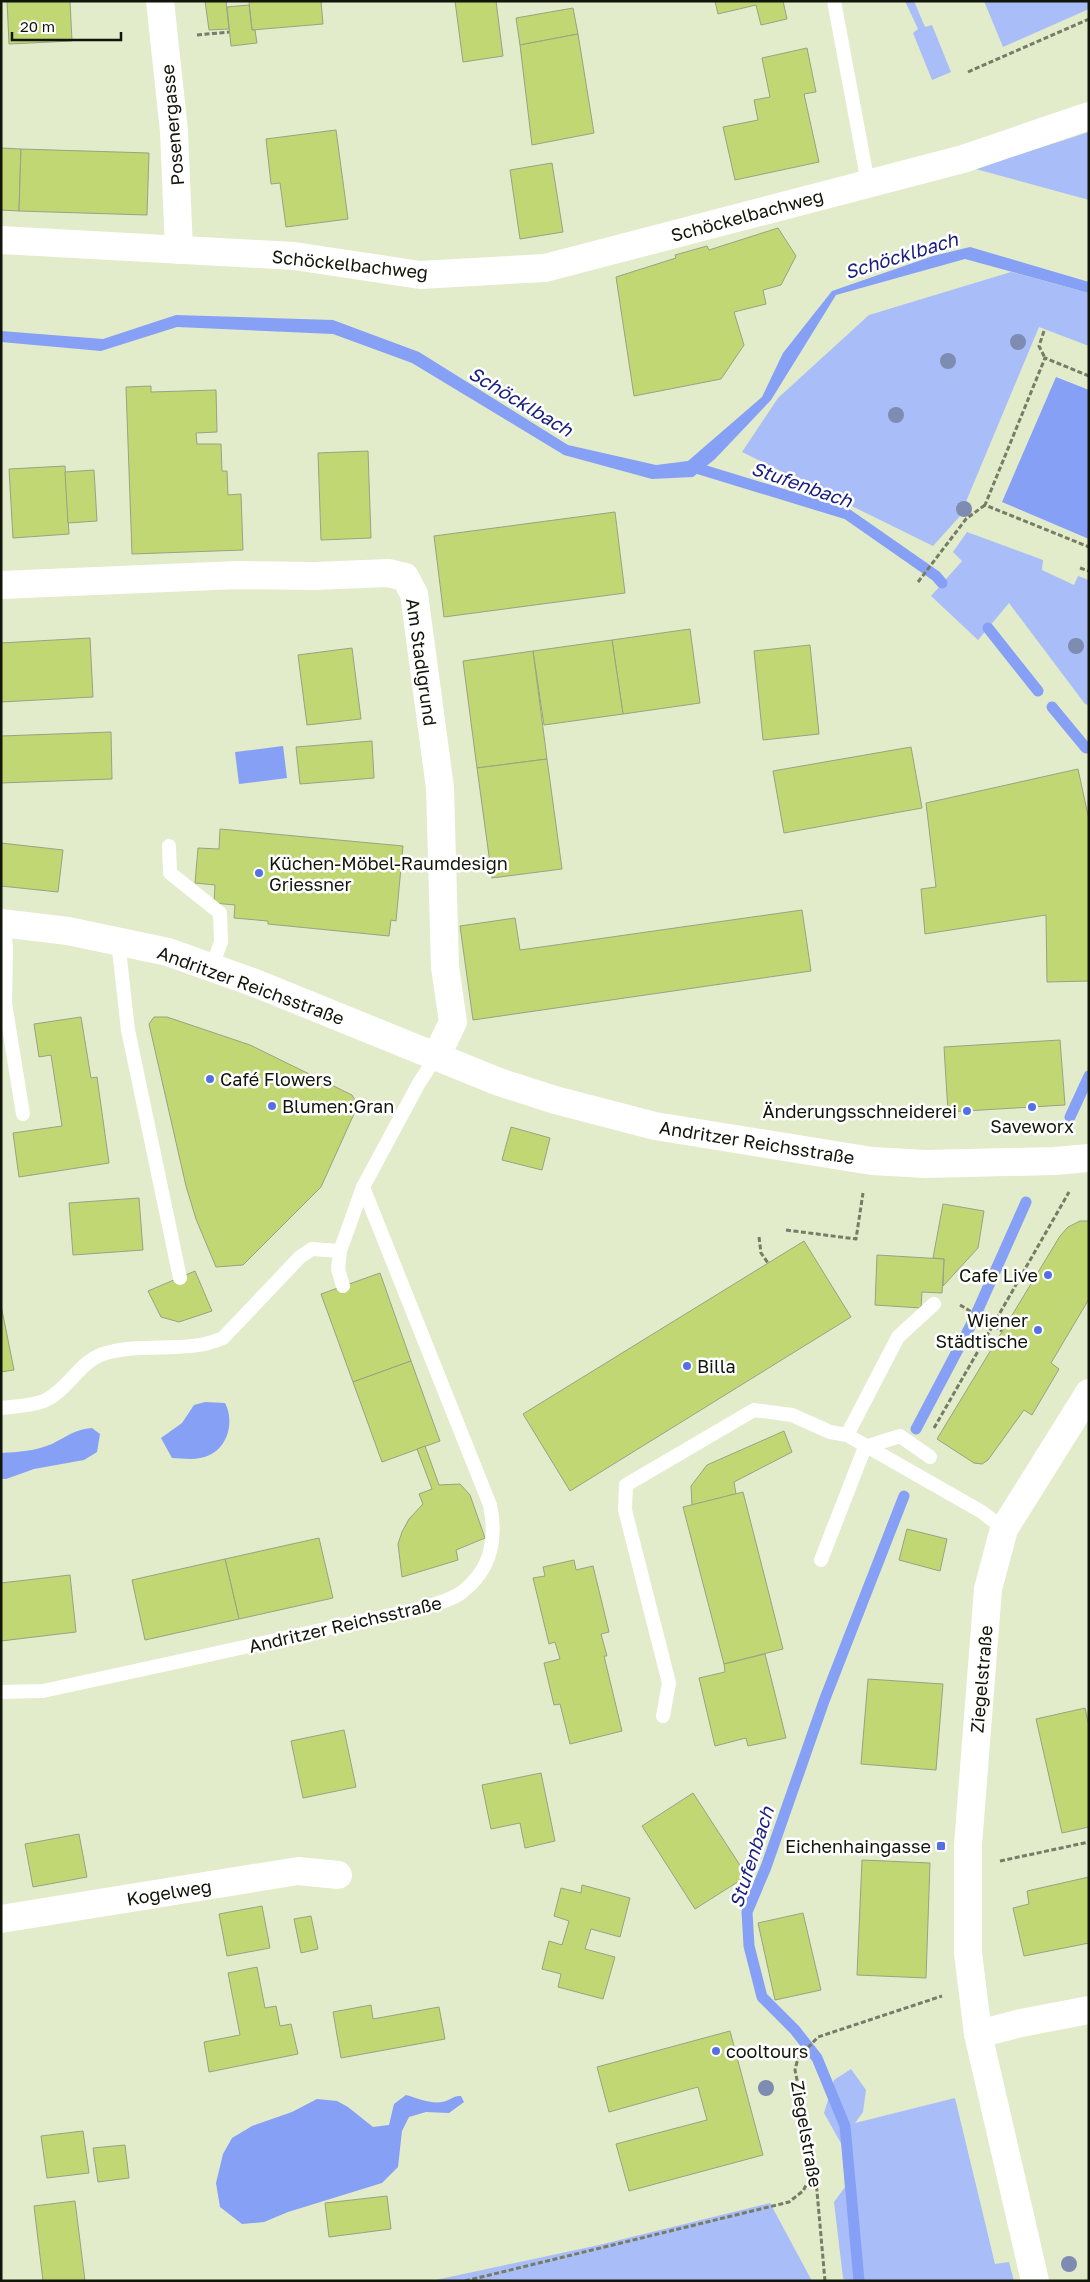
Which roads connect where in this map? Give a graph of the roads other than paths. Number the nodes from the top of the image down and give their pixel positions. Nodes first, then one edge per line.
1 (160, 1) edge
2 (834, 1) edge
3 (1089, 116) edge
4 (868, 182) junction
5 (1, 240) edge
6 (179, 250) junction
7 (1, 585) edge
8 (169, 846) dead end
9 (2, 923) edge
10 (118, 941) junction
11 (212, 966) junction
12 (436, 1057) junction
13 (23, 1114) dead end
14 (1089, 1158) edge
15 (363, 1187) junction
16 (340, 1251) junction
17 (180, 1278) dead end
18 (343, 1286) dead end
19 (934, 1304) dead end
20 (1089, 1393) edge
21 (1, 1408) edge
22 (847, 1435) junction
23 (865, 1447) junction
24 (926, 1453) road end
25 (1004, 1529) junction
26 (821, 1560) dead end
27 (1, 1692) edge
28 (663, 1716) dead end
29 (338, 1875) dead end
30 (1, 1919) edge
31 (1089, 2010) edge
32 (978, 2034) junction
33 (1035, 2281) edge

1 - 6 street, Posenergasse
2 - 4 lane
3 - 4 street, Schöckelbachweg
4 - 6 street, Schöckelbachweg
5 - 6 street, Schöckelbachweg
7 - 12 street, Am Stadlgrund
8 - 11 lane
9 - 10 street, Andritzer Reichsstraße
9 - 13 lane
10 - 11 street, Andritzer Reichsstraße
10 - 17 lane
11 - 12 street, Andritzer Reichsstraße
12 - 14 street, Andritzer Reichsstraße
12 - 15 lane
15 - 16 lane
15 - 27 lane, Andritzer Reichsstraße
16 - 18 lane
16 - 21 lane
19 - 22 lane
20 - 25 street, Ziegelstraße
22 - 23 lane
22 - 28 lane
23 - 24 lane
23 - 25 lane
23 - 26 lane
25 - 32 street, Ziegelstraße
29 - 30 street, Kogelweg
31 - 32 street
32 - 33 street, Ziegelstraße

